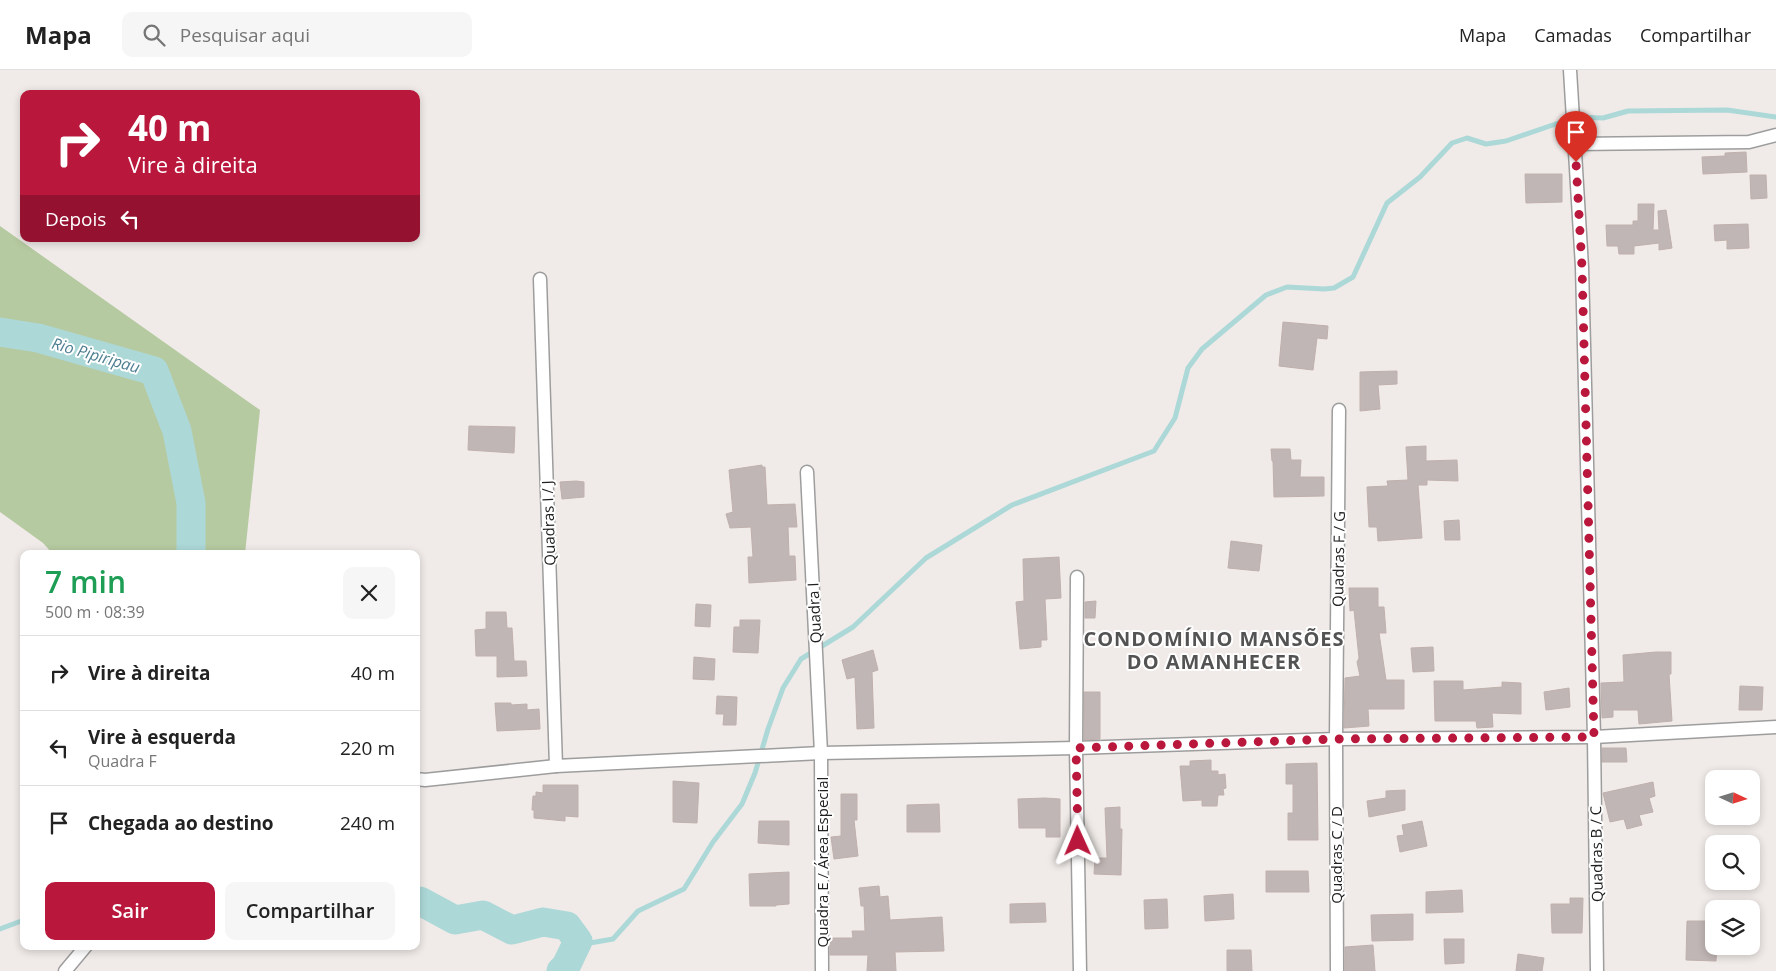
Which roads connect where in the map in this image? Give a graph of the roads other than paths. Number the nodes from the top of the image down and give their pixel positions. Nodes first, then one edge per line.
1 (1570, 70) edge
2 (1776, 135) edge
3 (1575, 144) junction
4 (540, 279) dead end
5 (1339, 410) dead end
6 (807, 472) dead end
7 (1077, 577) dead end
8 (1776, 726) edge
9 (1594, 737) junction
10 (1336, 739) junction
11 (1076, 748) junction
12 (821, 753) junction
13 (556, 766) junction
14 (420, 779) edge
15 (83, 950) edge
16 (65, 971) edge
17 (822, 971) edge
18 (1080, 971) edge
19 (1337, 971) edge
20 (1597, 971) edge

1 - 3 street, Quadras B / C
2 - 3 street
3 - 9 street, Quadras B / C
4 - 13 street, Quadras I / J
5 - 10 street, Quadras F / G
6 - 12 street, Quadra I
7 - 11 street
8 - 9 street
9 - 10 street
9 - 20 street, Quadras B / C
10 - 11 street
10 - 19 street, Quadras C / D
11 - 12 street
11 - 18 street
12 - 13 street
12 - 17 street, Quadra E / Área Especial
13 - 14 street
15 - 16 street

